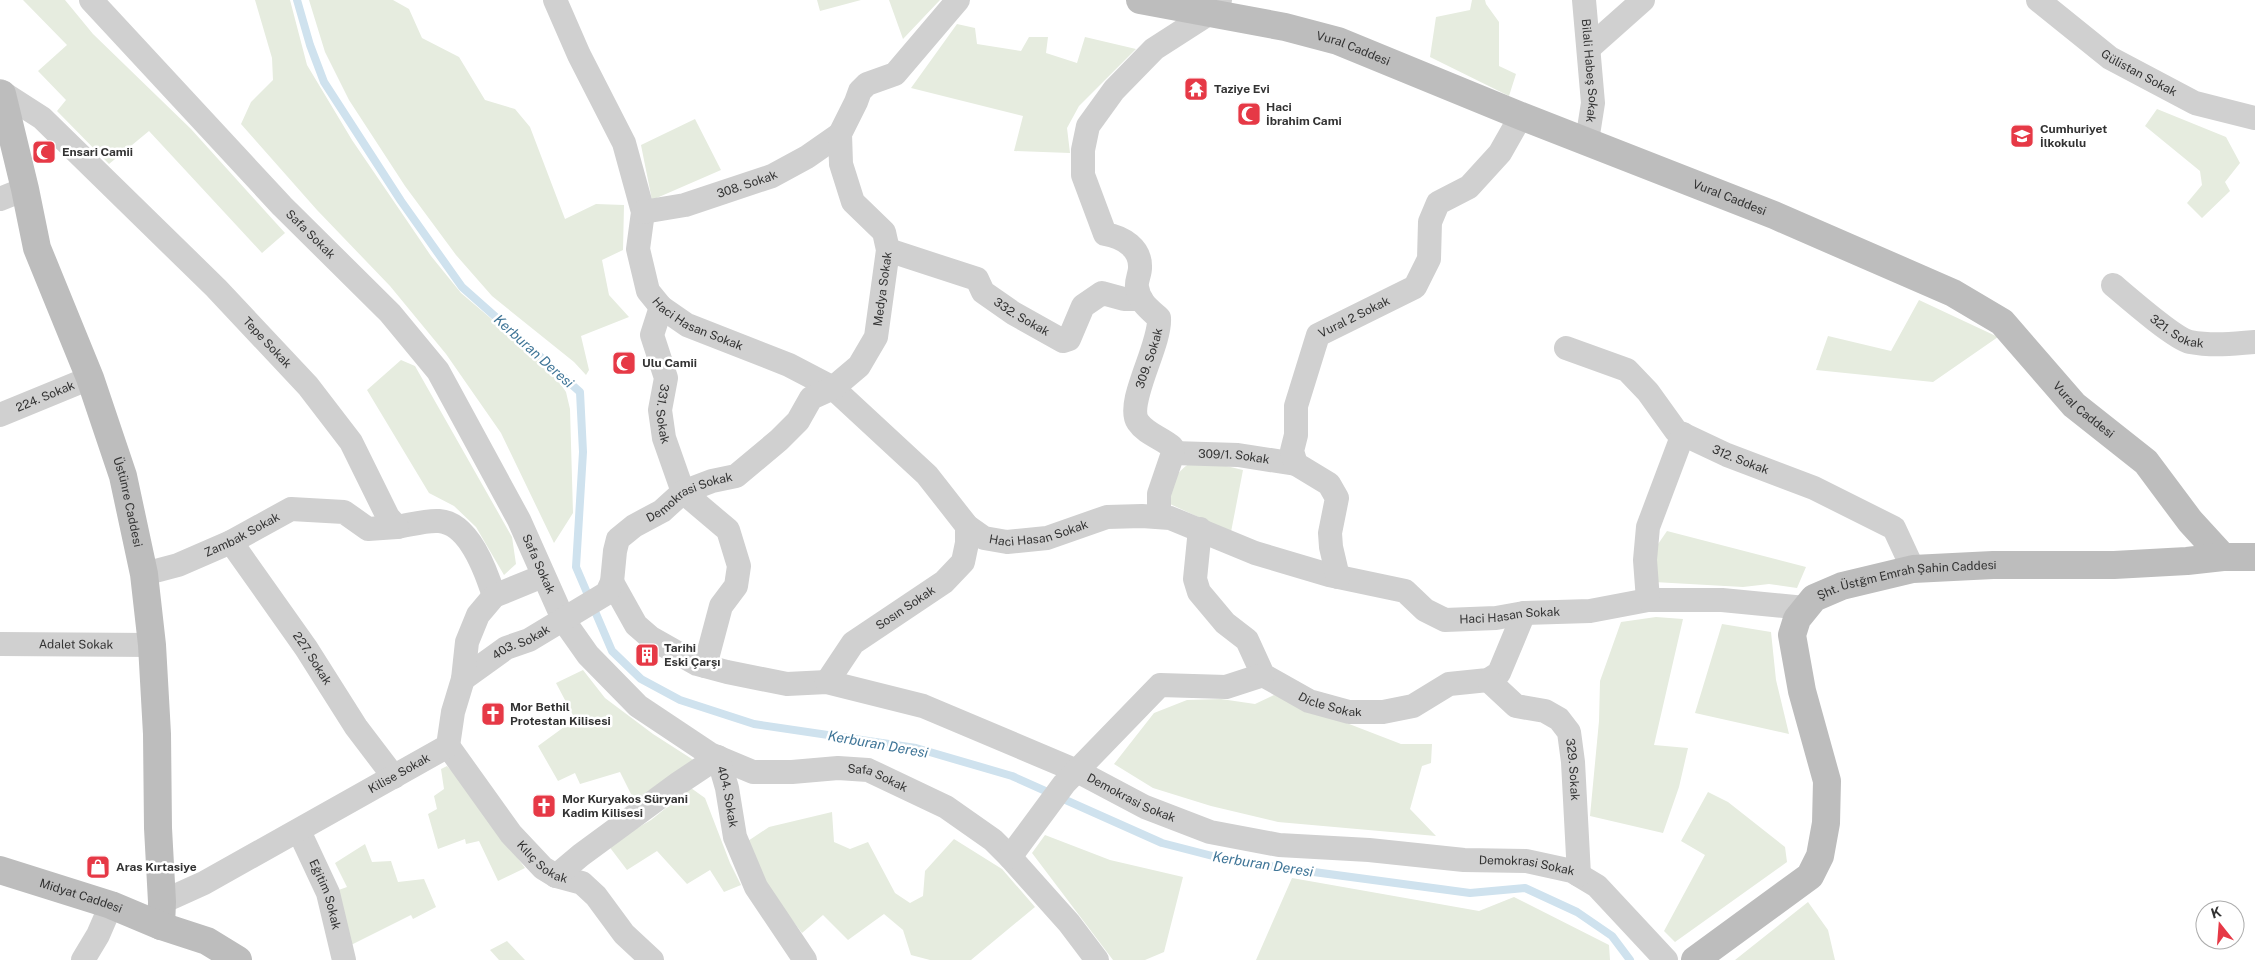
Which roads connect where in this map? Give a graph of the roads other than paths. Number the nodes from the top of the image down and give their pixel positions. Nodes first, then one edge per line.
1 (91, 0) edge
2 (555, 0) edge
3 (958, 0) edge
4 (1140, 0) edge
5 (1584, 0) edge
6 (1643, 0) edge
7 (2038, 0) edge
8 (1215, 7) edge
9 (1589, 48) junction
10 (1, 93) edge
11 (1520, 116) junction
12 (2255, 118) edge
13 (840, 134) junction
14 (1587, 141) junction
15 (25, 189) junction
16 (0, 199) edge
17 (643, 212) junction
18 (888, 250) junction
19 (2113, 285) dead end
20 (1142, 299) junction
21 (661, 307) junction
22 (2255, 342) edge
23 (1566, 348) dead end
24 (90, 378) junction
25 (833, 388) junction
26 (0, 415) edge
27 (1683, 434) junction
28 (1173, 453) junction
29 (1296, 464) junction
30 (683, 492) junction
31 (1159, 517) junction
32 (396, 526) junction
33 (967, 526) junction
34 (1200, 529) junction
35 (231, 542) junction
36 (2223, 556) junction
37 (2255, 557) edge
38 (1913, 569) junction
39 (144, 574) junction
40 (543, 576) junction
41 (1338, 577) junction
42 (610, 588) junction
43 (494, 596) junction
44 (1648, 600) junction
45 (1804, 608) junction
46 (1524, 613) junction
47 (572, 615) junction
48 (0, 644) edge
49 (152, 645) junction
50 (706, 666) junction
51 (1262, 675) junction
52 (463, 679) junction
53 (1488, 680) junction
54 (827, 682) junction
55 (448, 746) junction
56 (718, 757) junction
57 (394, 777) junction
58 (1071, 777) junction
59 (299, 831) junction
60 (1010, 857) junction
61 (0, 870) edge
62 (1579, 875) junction
63 (556, 876) junction
64 (111, 905) junction
65 (161, 914) junction
66 (203, 951) edge
67 (83, 960) edge
68 (238, 960) edge
69 (344, 960) edge
70 (652, 960) edge
71 (805, 960) edge
72 (1097, 960) edge
73 (1666, 960) edge
74 (1695, 960) edge

1 - 40 street, Safa Sokak
2 - 17 street, Haci Hasan Sokak
3 - 13 street, Medya Sokak
4 - 8 street, Vural Caddesi
5 - 9 street, Bilali Habeş Sokak
6 - 9 street
7 - 12 street, Gülistan Sokak
8 - 11 street, Vural Caddesi
8 - 20 street
9 - 14 street, Bilali Habeş Sokak
10 - 15 street, Üstünre Caddesi
10 - 32 street, Tepe Sokak
11 - 14 street, Vural Caddesi
11 - 29 street, Vural 2 Sokak
13 - 17 street, 308. Sokak
13 - 18 street, Medya Sokak
14 - 36 street, Vural Caddesi
15 - 16 street
15 - 24 street, Üstünre Caddesi
17 - 21 street, Haci Hasan Sokak
18 - 20 street, 332. Sokak
18 - 25 street, Medya Sokak
19 - 22 street, 321. Sokak
20 - 28 street, 309. Sokak
21 - 25 street, Haci Hasan Sokak
21 - 30 street, 331. Sokak
23 - 27 street, 312. Sokak
24 - 26 street, 224. Sokak
24 - 39 street, Üstünre Caddesi
25 - 30 street, Demokrasi Sokak
25 - 33 street, Haci Hasan Sokak
27 - 38 street, 312. Sokak
27 - 44 street
28 - 29 street, 309/1. Sokak
28 - 31 street
29 - 41 street
30 - 42 street, Demokrasi Sokak
30 - 50 street
31 - 33 street, Haci Hasan Sokak
31 - 34 street, Haci Hasan Sokak
32 - 35 street, Zambak Sokak
32 - 43 street
33 - 54 street, Sosın Sokak
34 - 41 street, Haci Hasan Sokak
34 - 51 street
35 - 39 street, Zambak Sokak
35 - 57 street, 227. Sokak
36 - 37 street, Şht. Üstğm Emrah Şahin Caddesi
36 - 38 street, Şht. Üstğm Emrah Şahin Caddesi
38 - 45 street, Şht. Üstğm Emrah Şahin Caddesi
39 - 49 street, Üstünre Caddesi
40 - 43 street
40 - 47 street, Safa Sokak
41 - 46 street, Haci Hasan Sokak
42 - 47 street, 403. Sokak
42 - 50 street, Demokrasi Sokak
43 - 52 street
44 - 45 street, Haci Hasan Sokak
44 - 46 street, Haci Hasan Sokak
45 - 74 street, Şht. Üstğm Emrah Şahin Caddesi
46 - 53 street
47 - 52 street, 403. Sokak
47 - 56 street, Safa Sokak
48 - 49 street, Adalet Sokak
49 - 65 street, Üstünre Caddesi
50 - 54 street, Demokrasi Sokak
51 - 53 street, Dicle Sokak
51 - 58 street
52 - 55 street
53 - 62 street, 329. Sokak
54 - 58 street, Demokrasi Sokak
55 - 57 street, Kilise Sokak
55 - 63 street, Kılıç Sokak
56 - 60 street, Safa Sokak
56 - 63 street, 404. Sokak
56 - 71 street, 404. Sokak
57 - 59 street, Kilise Sokak
58 - 60 street
58 - 62 street, Demokrasi Sokak
59 - 65 street, Kilise Sokak
59 - 69 street, Eğitim Sokak
60 - 72 street, Safa Sokak
61 - 64 street, Midyat Caddesi
62 - 73 street, Demokrasi Sokak
63 - 70 street, Kılıç Sokak
64 - 65 street, Midyat Caddesi
64 - 67 street
65 - 66 street, Midyat Caddesi
66 - 68 street, Midyat Caddesi

